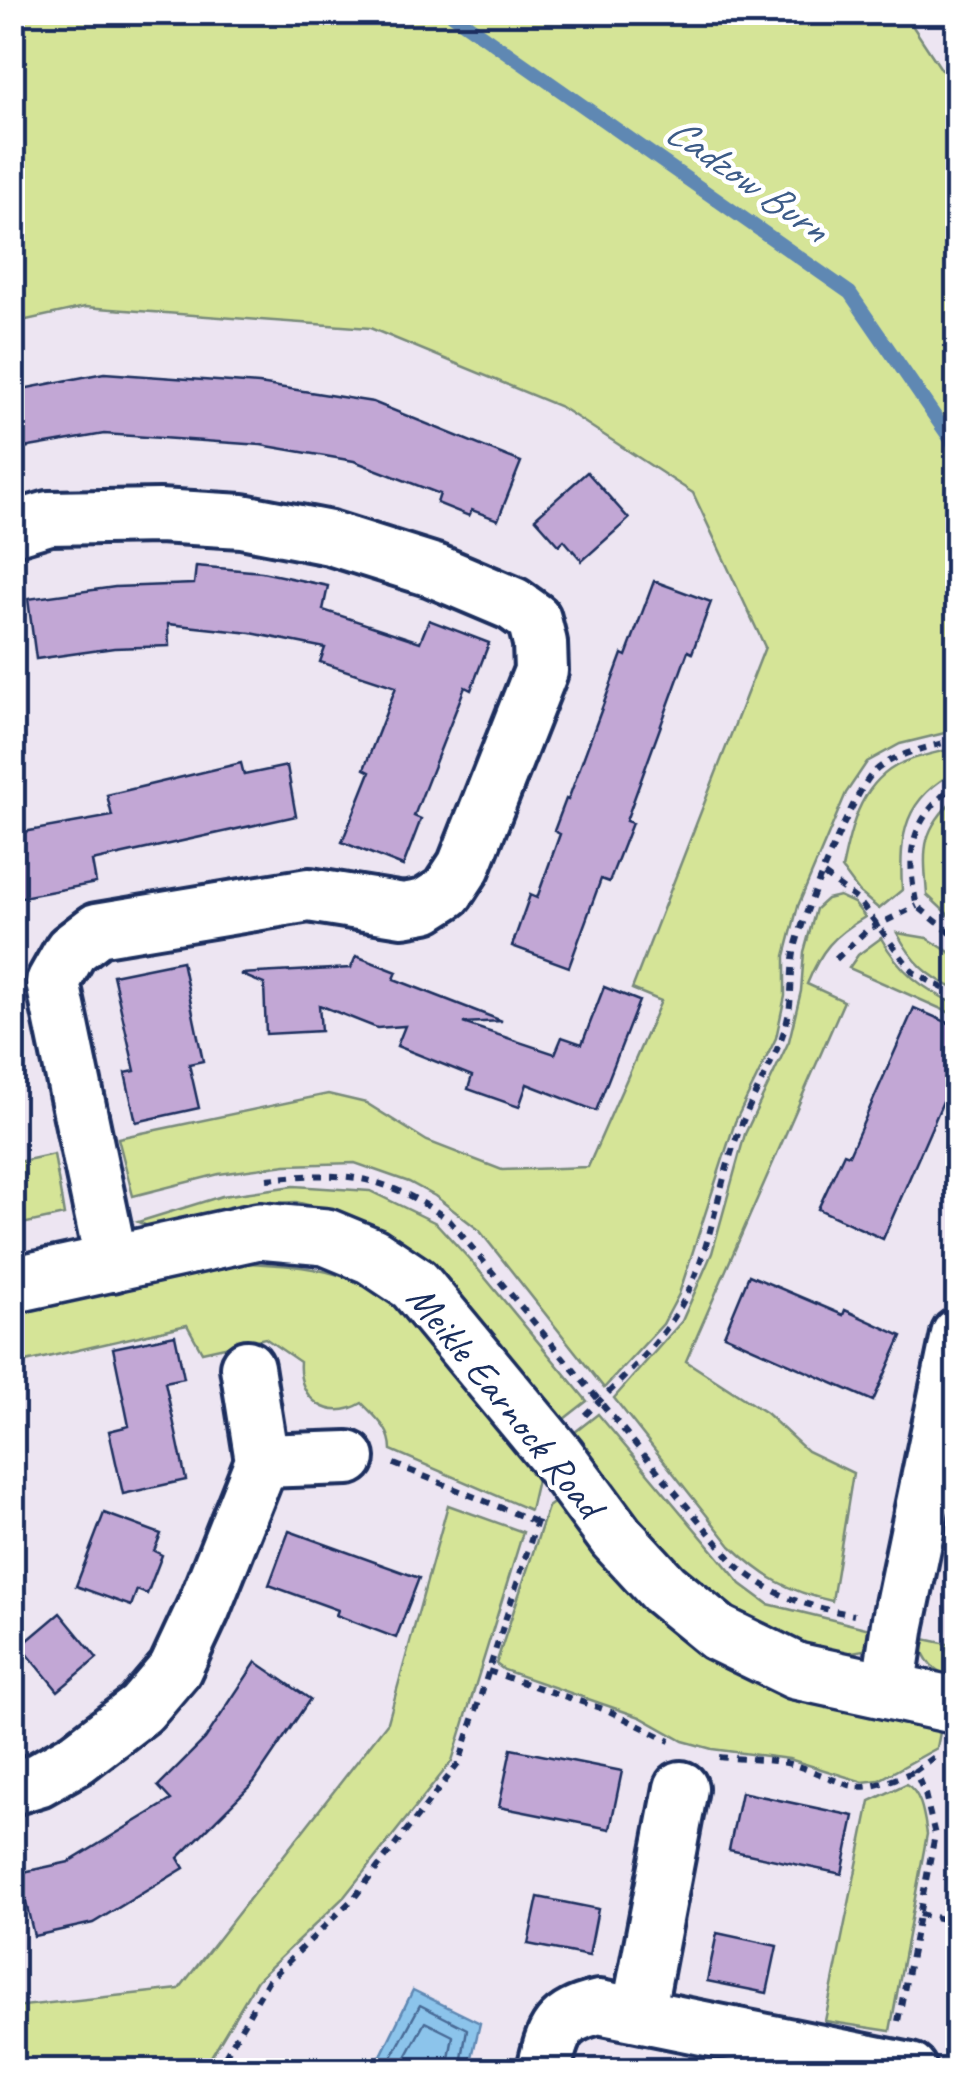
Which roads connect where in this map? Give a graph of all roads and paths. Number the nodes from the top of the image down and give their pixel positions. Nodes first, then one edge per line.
1 (12, 529) edge
2 (958, 739) edge
3 (958, 782) edge
4 (823, 875) junction
5 (917, 906) junction
6 (878, 924) junction
7 (958, 939) edge
8 (836, 960) dead end
9 (958, 996) edge
10 (112, 1265) junction
11 (12, 1285) edge
12 (958, 1334) edge
13 (247, 1367) dead end
14 (599, 1401) junction
15 (557, 1457) junction
16 (348, 1458) joint
17 (262, 1461) junction
18 (536, 1522) junction
19 (898, 1624) junction
20 (888, 1692) junction
21 (950, 1729) edge
22 (12, 1788) edge
23 (681, 1788) dead end
24 (919, 1914) junction
25 (958, 1922) edge
26 (638, 2014) junction
27 (899, 2068) edge
28 (216, 2070) edge
29 (544, 2070) edge

1 - 10 street
2 - 4 path
3 - 5 path
4 - 6 path
4 - 14 path
5 - 6 path
5 - 7 path
6 - 8 path
6 - 9 path
10 - 11 street, Meikle Earnock Road
10 - 15 street, Meikle Earnock Road
12 - 19 street
13 - 17 street
14 - 15 path
14 - 19 path
15 - 18 path
15 - 20 street, Meikle Earnock Road
16 - 17 street
16 - 18 path
17 - 22 street
18 - 28 path
19 - 20 street
20 - 21 street, Meikle Earnock Road
21 - 24 path
23 - 26 street
24 - 25 path
24 - 27 path
26 - 27 street
26 - 29 street

